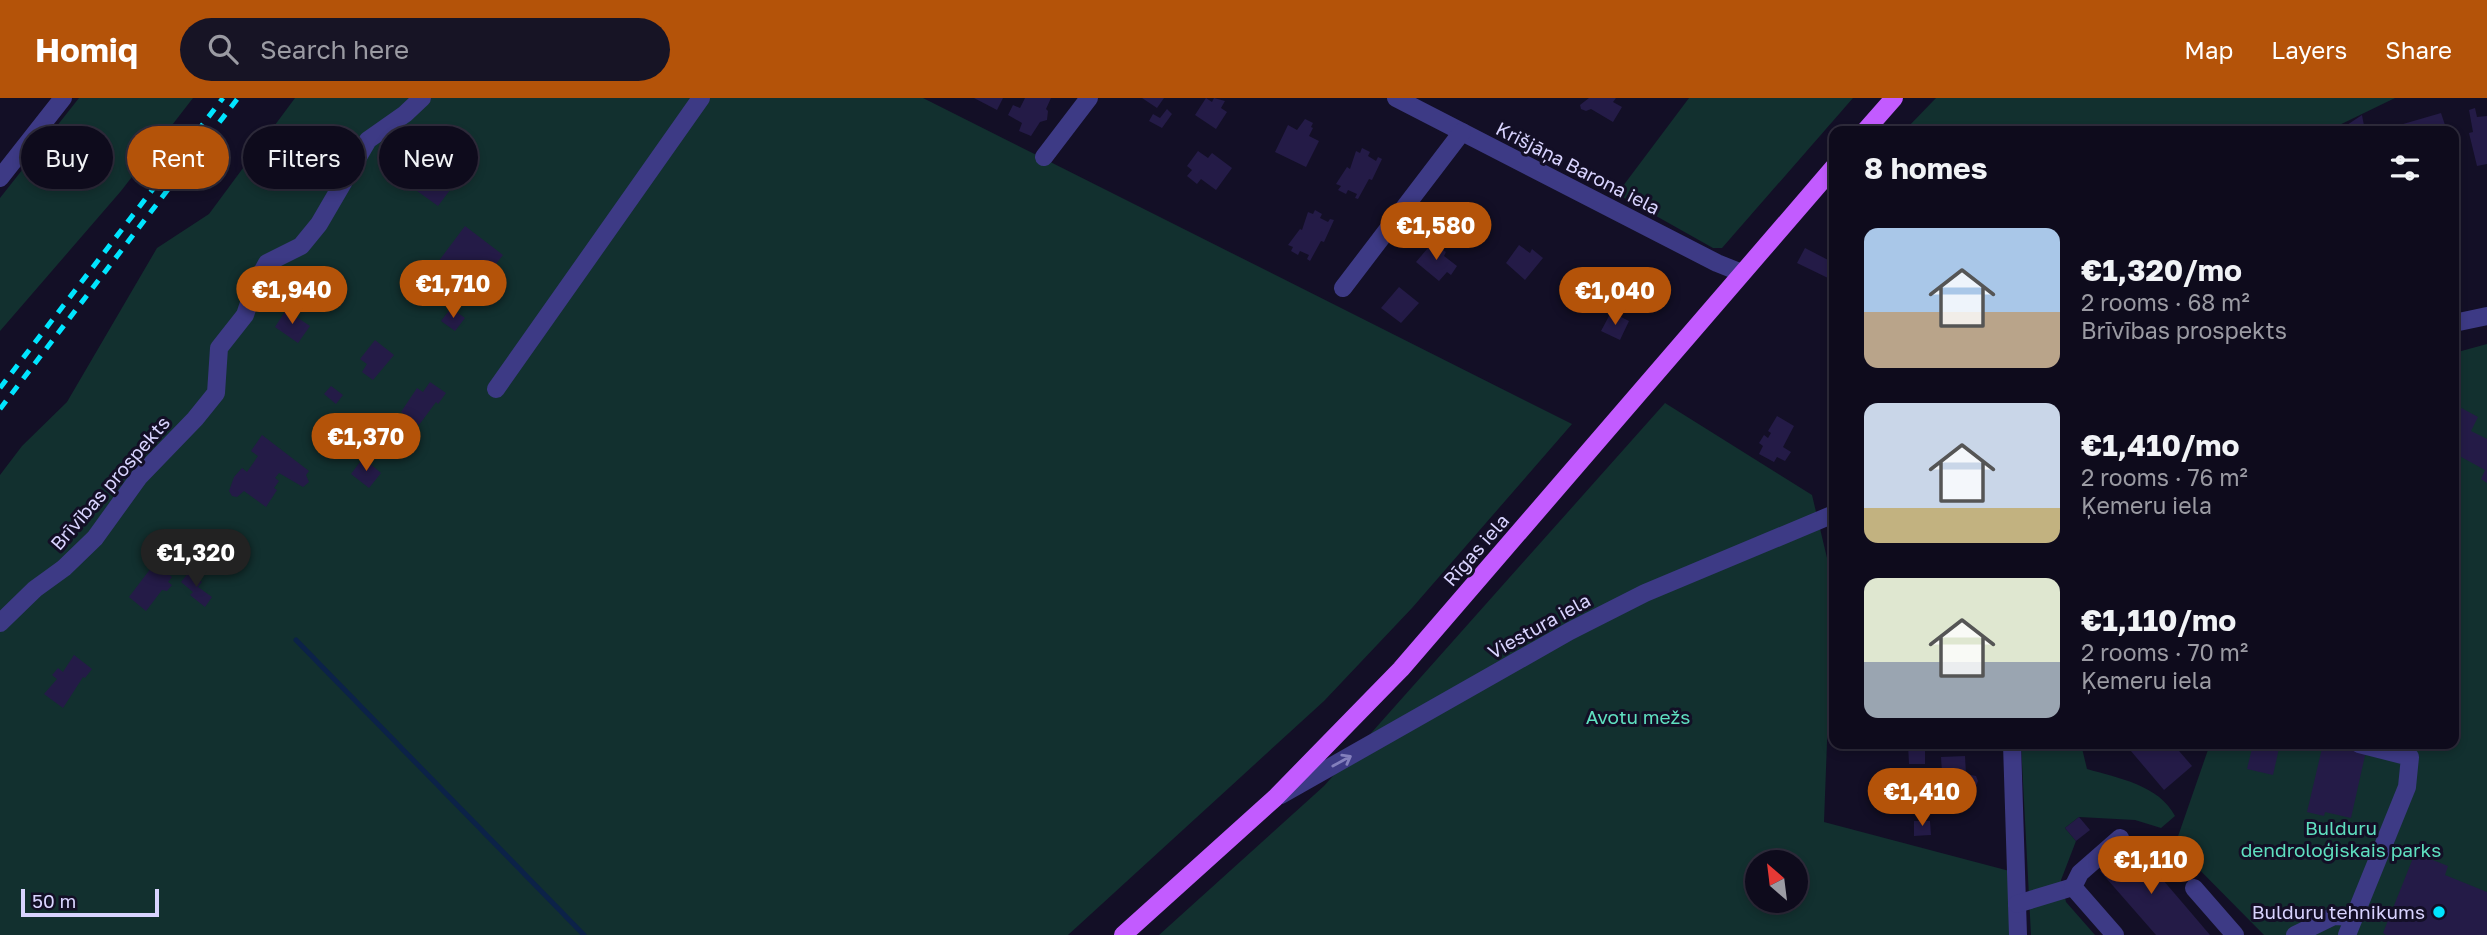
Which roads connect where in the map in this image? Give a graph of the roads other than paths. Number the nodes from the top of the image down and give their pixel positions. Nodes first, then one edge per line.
1 (63, 98) edge
2 (422, 98) edge
3 (701, 98) edge
4 (1089, 98) edge
5 (1396, 98) edge
6 (1894, 98) edge
7 (1869, 126) edge
8 (1462, 132) junction
9 (1044, 157) dead end
10 (1829, 173) edge
11 (0, 178) edge
12 (1742, 273) junction
13 (1343, 288) dead end
14 (2487, 316) edge
15 (2459, 322) edge
16 (496, 389) dead end
17 (1829, 516) edge
18 (0, 623) edge
19 (2012, 749) edge
20 (2379, 749) edge
21 (1275, 798) junction
22 (2120, 838) dead end
23 (2073, 887) junction
24 (2194, 888) dead end
25 (2017, 905) junction
26 (2354, 917) junction
27 (1123, 935) edge
28 (2018, 935) edge
29 (2115, 935) edge
30 (2235, 935) edge
31 (2295, 935) edge
32 (2347, 935) edge

1 - 11 street
2 - 18 street, Brīvības prospekts
3 - 16 street
4 - 9 street
5 - 8 street, Krišjāņa Barona iela
6 - 7 main road
8 - 12 street, Krišjāņa Barona iela
8 - 13 street
10 - 12 main road, Rīgas iela
12 - 21 main road, Rīgas iela
14 - 15 street
21 -> 17 street, Viestura iela
19 - 25 street
20 - 26 street
21 - 27 main road, Rīgas iela
22 - 23 street
23 - 25 street
23 - 29 street
24 - 30 street
25 - 28 street
26 - 31 street
26 - 32 street

